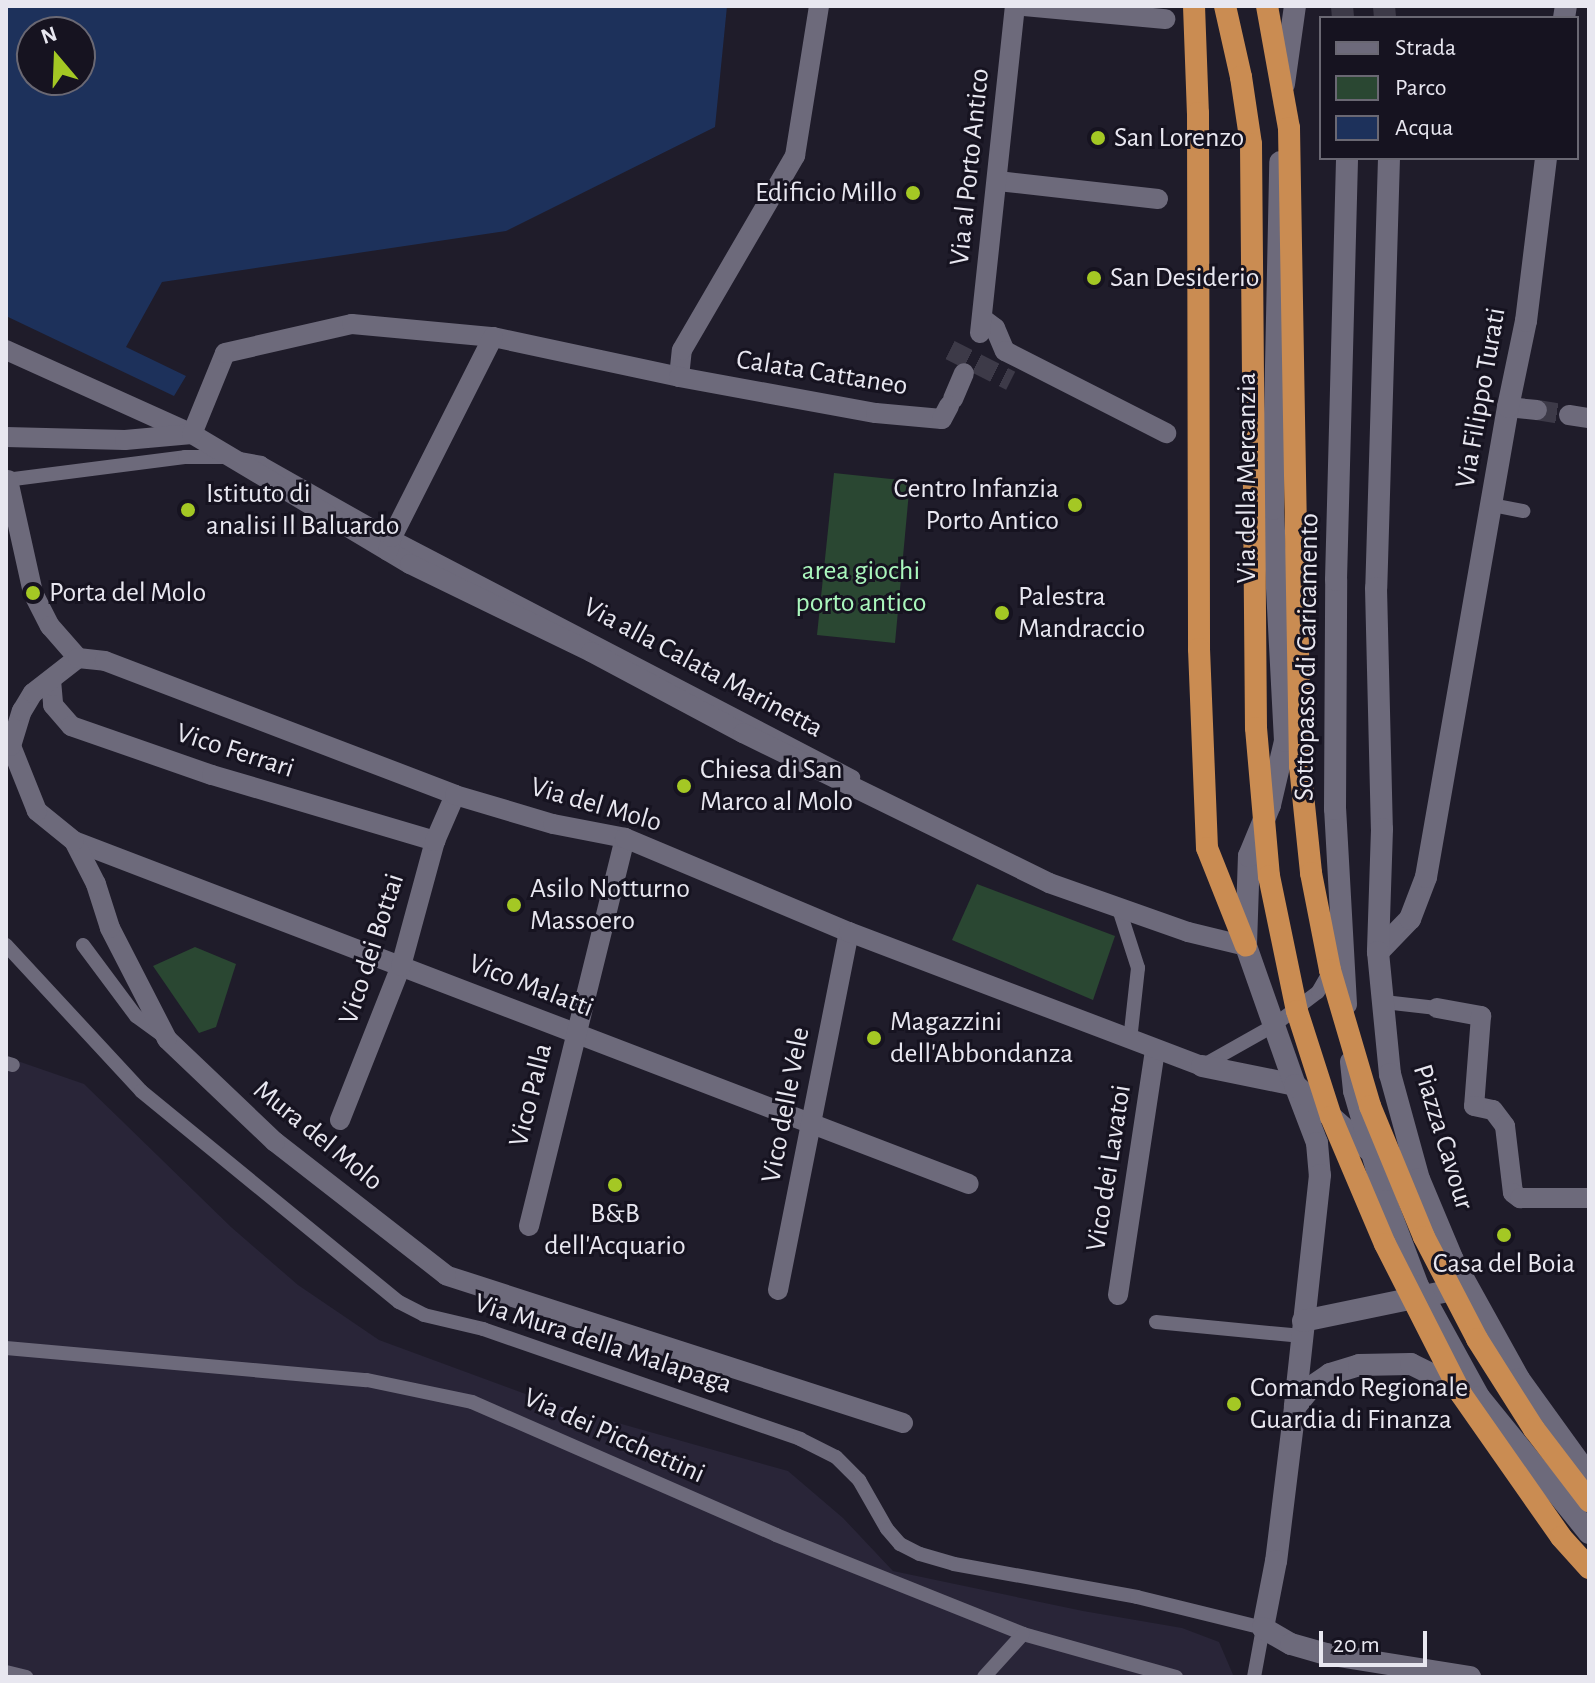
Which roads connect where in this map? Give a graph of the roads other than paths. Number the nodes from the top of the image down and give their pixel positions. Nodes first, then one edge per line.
1 (819, 6) edge
2 (1015, 6) edge
3 (1024, 6) edge
4 (1194, 6) edge
5 (1225, 6) edge
6 (1267, 6) edge
7 (1295, 6) edge
8 (1165, 19) dead end
9 (1347, 160) edge
10 (1389, 160) edge
11 (1546, 160) edge
12 (998, 181) junction
13 (1158, 199) dead end
14 (493, 337) junction
15 (6, 350) edge
16 (964, 373) dead end
17 (679, 377) junction
18 (1508, 407) junction
19 (1537, 410) tunnel mouth
20 (1166, 433) dead end
21 (192, 434) junction
22 (6, 437) edge
23 (228, 457) junction
24 (7, 480) edge
25 (1492, 505) junction
26 (1523, 511) dead end
27 (394, 536) junction
28 (78, 658) junction
29 (51, 680) junction
30 (455, 795) junction
31 (625, 838) junction
32 (74, 841) junction
33 (435, 841) junction
34 (1119, 909) junction
35 (849, 932) junction
36 (6, 945) edge
37 (83, 945) dead end
38 (1246, 946) junction
39 (1341, 946) junction
40 (1378, 952) junction
41 (401, 966) junction
42 (1384, 1002) junction
43 (1437, 1008) joint
44 (1273, 1026) junction
45 (575, 1033) junction
46 (167, 1039) junction
47 (1130, 1041) junction
48 (1155, 1050) junction
49 (1202, 1066) junction
50 (1295, 1085) junction
51 (340, 1120) dead end
52 (811, 1121) junction
53 (1372, 1153) junction
54 (969, 1184) dead end
55 (1589, 1198) edge
56 (529, 1226) dead end
57 (778, 1290) dead end
58 (1118, 1295) dead end
59 (1473, 1296) junction
60 (1425, 1298) junction
61 (1156, 1322) dead end
62 (1303, 1329) junction
63 (6, 1348) edge
64 (1479, 1397) junction
65 (1295, 1407) junction
66 (903, 1423) dead end
67 (1589, 1476) edge
68 (1589, 1501) edge
69 (1589, 1533) edge
70 (1589, 1568) edge
71 (1263, 1628) junction
72 (1023, 1634) junction
73 (6, 1672) edge
74 (26, 1677) edge
75 (984, 1677) edge
76 (1176, 1677) edge
77 (1254, 1677) edge
78 (1470, 1677) edge

1 - 17 street
2 - 12 street, Via al Porto Antico
3 - 8 street
4 - 38 highway
5 - 70 highway
6 - 68 highway
7 - 38 street, Via della Mercanzia
9 - 39 street, Sottopasso di Caricamento
10 - 40 street
11 - 18 street, Via Filippo Turati
12 - 13 street
12 - 20 street, Via al Porto Antico
14 - 17 street
14 - 21 street
14 - 27 street
15 - 21 street
16 - 17 street, Calata Cattaneo
18 - 19 street
18 - 25 street, Via Filippo Turati
21 - 22 street
21 - 23 street
23 - 24 lane
23 - 27 street
24 - 28 street
25 - 26 lane
25 - 40 street, Via Filippo Turati
27 - 34 street
28 - 29 street
28 - 30 street, Via del Molo
29 - 32 street, Mura del Molo
29 - 33 street, Vico Ferrari
30 - 31 street, Via del Molo
30 - 33 street, Vico dei Bottai
31 - 35 street, Via del Molo
31 - 45 street, Vico Palla
32 - 41 street, Vico Malatti
32 - 46 street, Mura del Molo
33 - 41 street, Vico dei Bottai
34 - 38 street
34 - 47 lane
35 - 47 street, Via del Molo
35 - 52 street, Vico delle Vele
36 - 71 lane, Via Mura della Malapaga
37 - 46 lane
38 - 44 street
39 - 44 lane
39 - 53 street, Sottopasso di Caricamento
40 - 42 street, Piazza Cavour
41 - 45 street, Vico Malatti
41 - 51 street, Vico dei Bottai
42 - 43 lane
42 - 59 street, Piazza Cavour
43 - 55 street
44 - 49 lane
44 - 50 street
45 - 52 street, Vico Malatti
45 - 56 street, Vico Palla
46 - 66 street, Mura del Molo
47 - 48 street, Via del Molo
48 - 49 street, Via del Molo
48 - 58 street, Vico dei Lavatoi
49 - 50 street, Via del Molo
50 - 53 street
50 - 62 street
52 - 54 street, Vico Malatti
52 - 57 street, Vico delle Vele
53 - 60 street
59 - 60 street
59 - 67 street, Piazza Cavour
60 - 62 street
60 - 64 street
61 - 62 lane
62 - 65 street
63 - 72 lane, Via dei Picchettini
64 - 65 street
64 - 69 street
65 - 71 street
71 - 77 lane
71 - 78 street
72 - 75 lane
72 - 76 lane, Via dei Picchettini
73 - 74 lane

